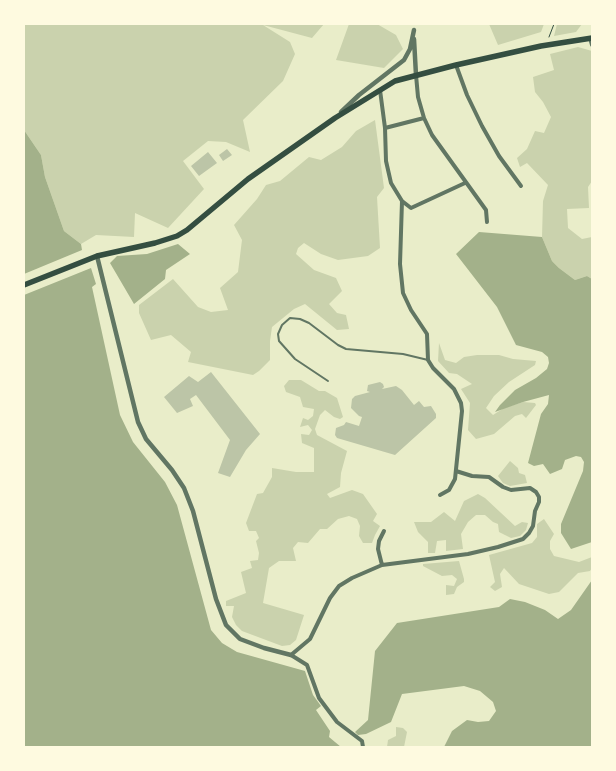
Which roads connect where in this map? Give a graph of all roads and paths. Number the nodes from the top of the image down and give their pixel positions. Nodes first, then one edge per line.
1 (414, 24) edge
2 (554, 24) edge
3 (414, 30) junction
4 (591, 38) edge
5 (547, 45) junction
6 (592, 45) edge
7 (456, 65) junction
8 (416, 75) junction
9 (380, 90) junction
10 (335, 118) junction
11 (424, 118) junction
12 (385, 128) junction
13 (465, 183) junction
14 (521, 186) dead end
15 (402, 201) junction
16 (487, 222) dead end
17 (97, 256) junction
18 (24, 285) edge
19 (428, 360) junction
20 (328, 381) dead end
21 (456, 471) junction
22 (440, 495) dead end
23 (384, 531) dead end
24 (382, 565) junction
25 (291, 655) junction
26 (363, 747) edge

1 - 3 street
2 - 5 path
3 - 8 street
3 - 10 street
4 - 5 main road
4 - 6 street
5 - 7 main road
7 - 8 main road
7 - 14 street
8 - 9 main road
8 - 11 street
9 - 10 main road
9 - 12 street
10 - 17 main road
11 - 12 street
11 - 13 street
12 - 15 street
13 - 15 street
13 - 16 street
15 - 19 street
17 - 18 main road
17 - 25 street
19 - 20 lane
19 - 21 street
21 - 22 street
21 - 24 street
23 - 24 street
24 - 25 street
25 - 26 street

